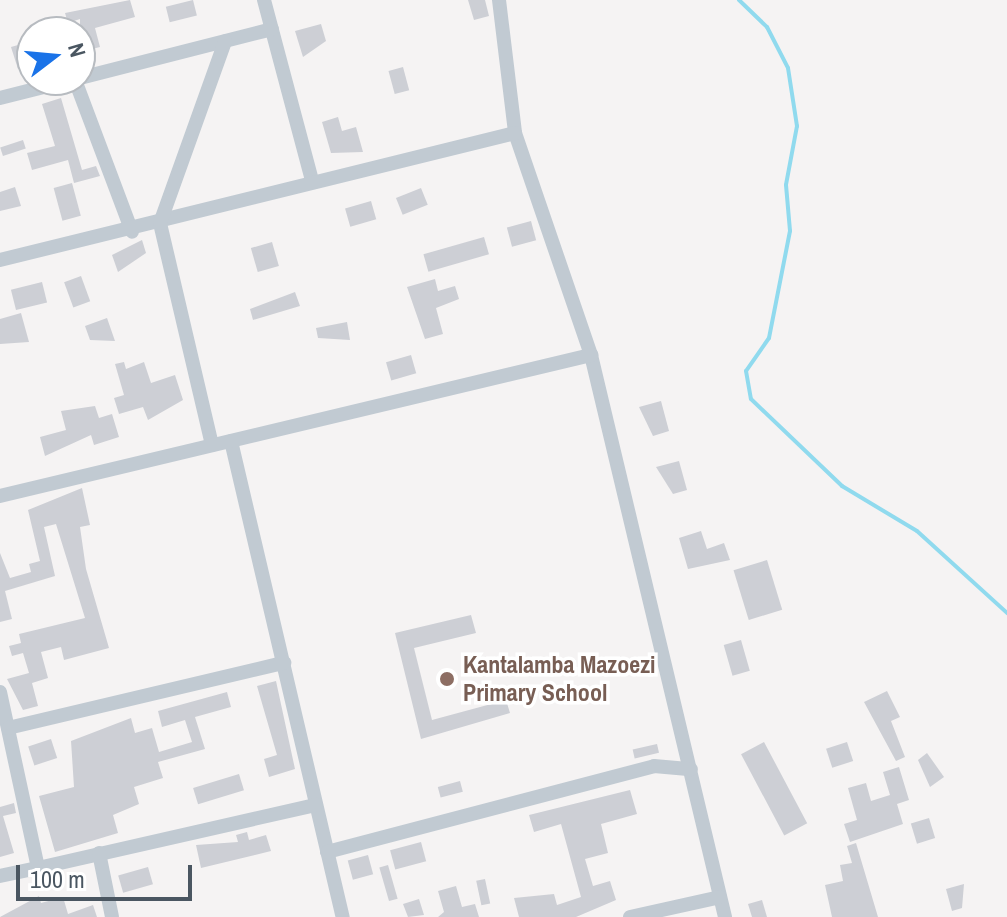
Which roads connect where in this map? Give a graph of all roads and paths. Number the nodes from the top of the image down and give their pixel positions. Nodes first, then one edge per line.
1 (264, 0) edge
2 (499, 0) edge
3 (272, 29) junction
4 (225, 41) junction
5 (96, 74) edge
6 (81, 96) edge
7 (515, 133) junction
8 (312, 180) junction
9 (160, 223) junction
10 (132, 232) junction
11 (0, 260) edge
12 (591, 355) junction
13 (231, 441) junction
14 (212, 445) junction
15 (0, 496) edge
16 (284, 663) junction
17 (0, 692) edge
18 (8, 728) junction
19 (685, 747) junction
20 (654, 766) junction
21 (691, 769) junction
22 (316, 805) junction
23 (327, 852) junction
24 (99, 853) junction
25 (38, 868) junction
26 (0, 876) edge
27 (720, 897) junction
28 (112, 917) edge
29 (343, 917) edge
30 (630, 917) edge
31 (725, 917) edge

1 - 3 street
2 - 7 street
3 - 4 street
3 - 8 street
4 - 5 street
4 - 9 street
6 - 10 street
7 - 8 street
7 - 12 street
8 - 9 street
9 - 10 street
9 - 14 street
10 - 11 street
12 - 13 street
12 - 19 street
13 - 14 street
13 - 16 street
14 - 15 street
16 - 18 street
16 - 22 street
17 - 18 street
18 - 25 street
19 - 20 street
19 - 21 street
20 - 21 street
20 - 23 street
21 - 27 street
22 - 23 street
22 - 24 street
23 - 29 street
24 - 25 street
24 - 28 street
25 - 26 street
27 - 30 street
27 - 31 street

